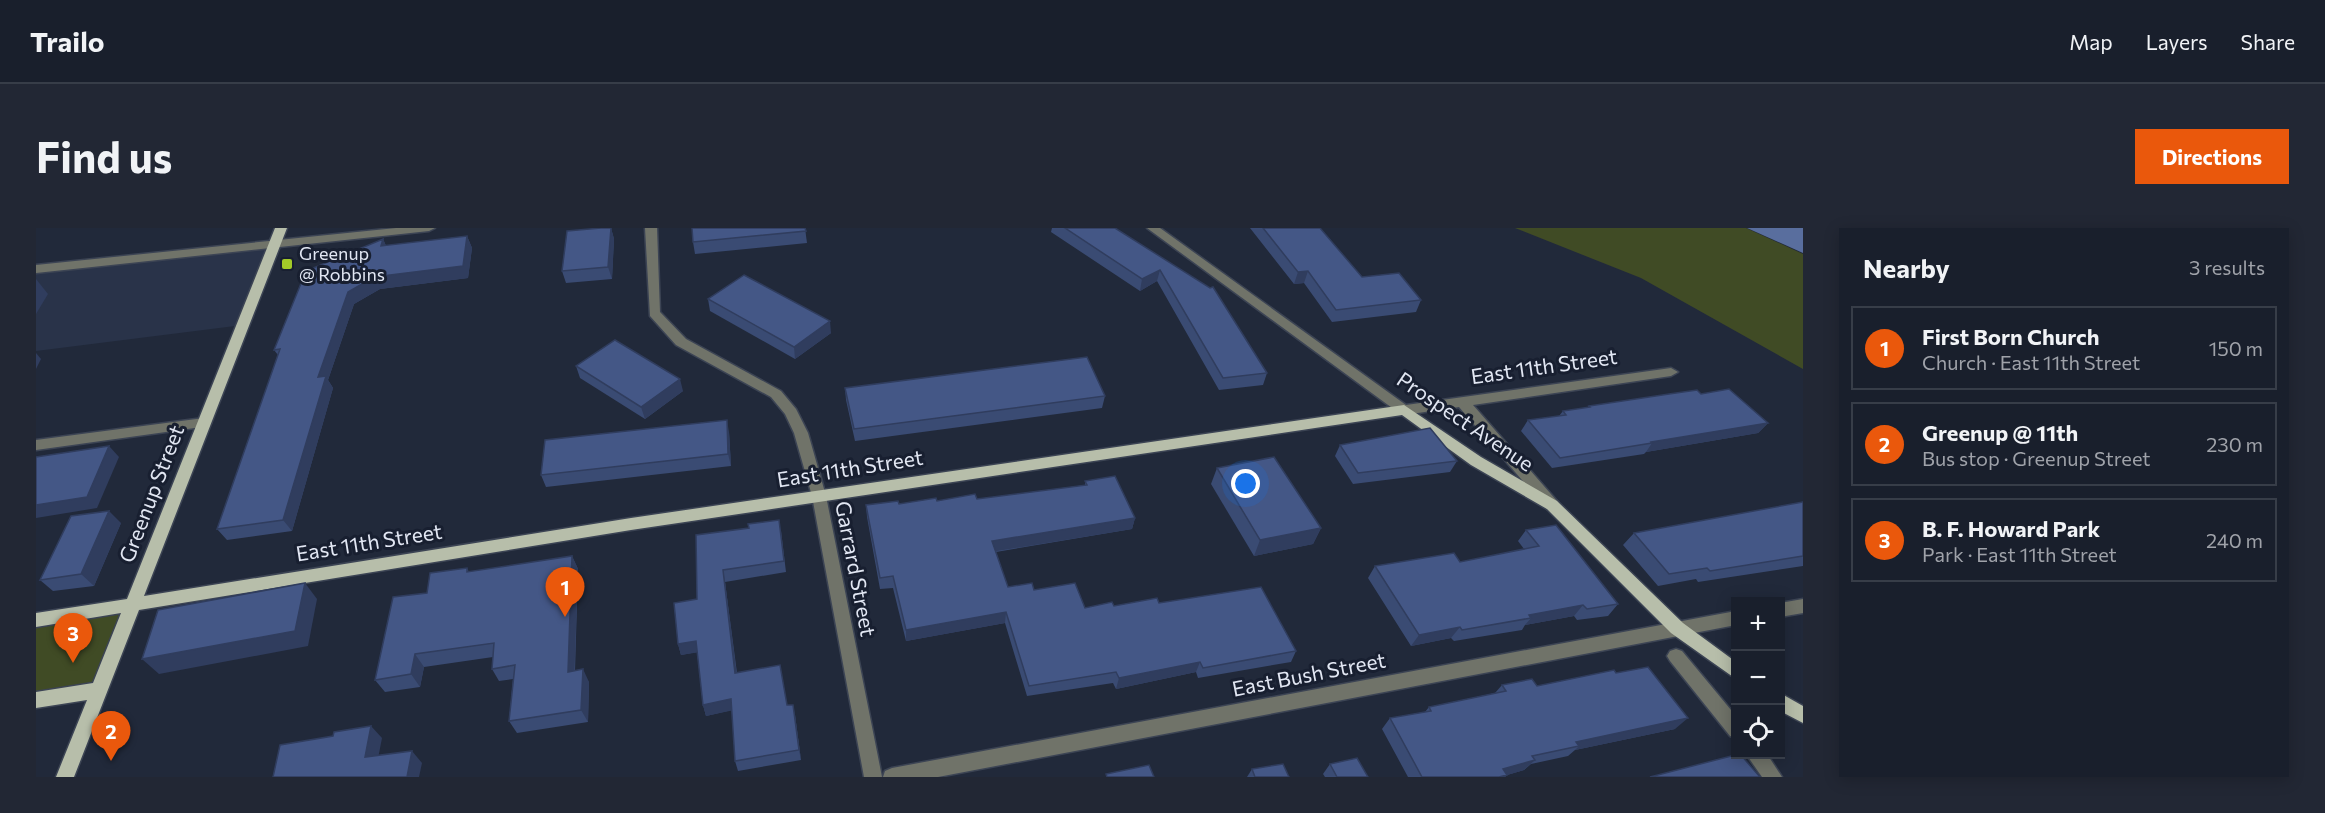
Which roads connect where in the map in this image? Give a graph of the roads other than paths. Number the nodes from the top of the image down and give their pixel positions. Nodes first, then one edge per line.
1 (281, 228) edge
2 (429, 228) edge
3 (651, 228) edge
4 (1153, 228) edge
5 (275, 243) junction
6 (36, 269) edge
7 (1671, 372) dead end
8 (1462, 401) junction
9 (1404, 410) junction
10 (204, 423) junction
11 (36, 445) edge
12 (819, 496) junction
13 (1552, 505) junction
14 (133, 606) junction
15 (1803, 606) edge
16 (1785, 609) edge
17 (1731, 619) edge
18 (36, 620) edge
19 (1677, 628) junction
20 (1676, 656) dead end
21 (1731, 668) edge
22 (100, 690) junction
23 (36, 700) edge
24 (1785, 704) edge
25 (1803, 715) edge
26 (1731, 724) edge
27 (1759, 759) edge
28 (65, 777) edge
29 (873, 777) edge
30 (892, 777) edge
31 (1773, 777) edge

1 - 5 main road, Greenup Street
2 - 5 street
3 - 12 street, Garrard Street
4 - 9 street, Prospect Avenue
5 - 6 street
5 - 10 main road, Greenup Street
7 - 8 street, East 11th Street
8 - 9 street, East 11th Street
8 - 13 street
9 - 12 main road, East 11th Street
9 - 13 main road, Prospect Avenue
10 - 11 street
10 - 14 main road, Greenup Street
12 - 14 main road, East 11th Street
12 - 29 street, Garrard Street
13 - 19 main road, Prospect Avenue
14 - 18 main road, East 11th Street
14 - 22 main road, Greenup Street
15 - 16 street
17 - 19 street, East Bush Street
19 - 21 main road, Prospect Avenue
19 - 30 street, East Bush Street
20 - 26 street
22 - 23 main road
22 - 28 main road, Greenup Street
24 - 25 main road
27 - 31 street

